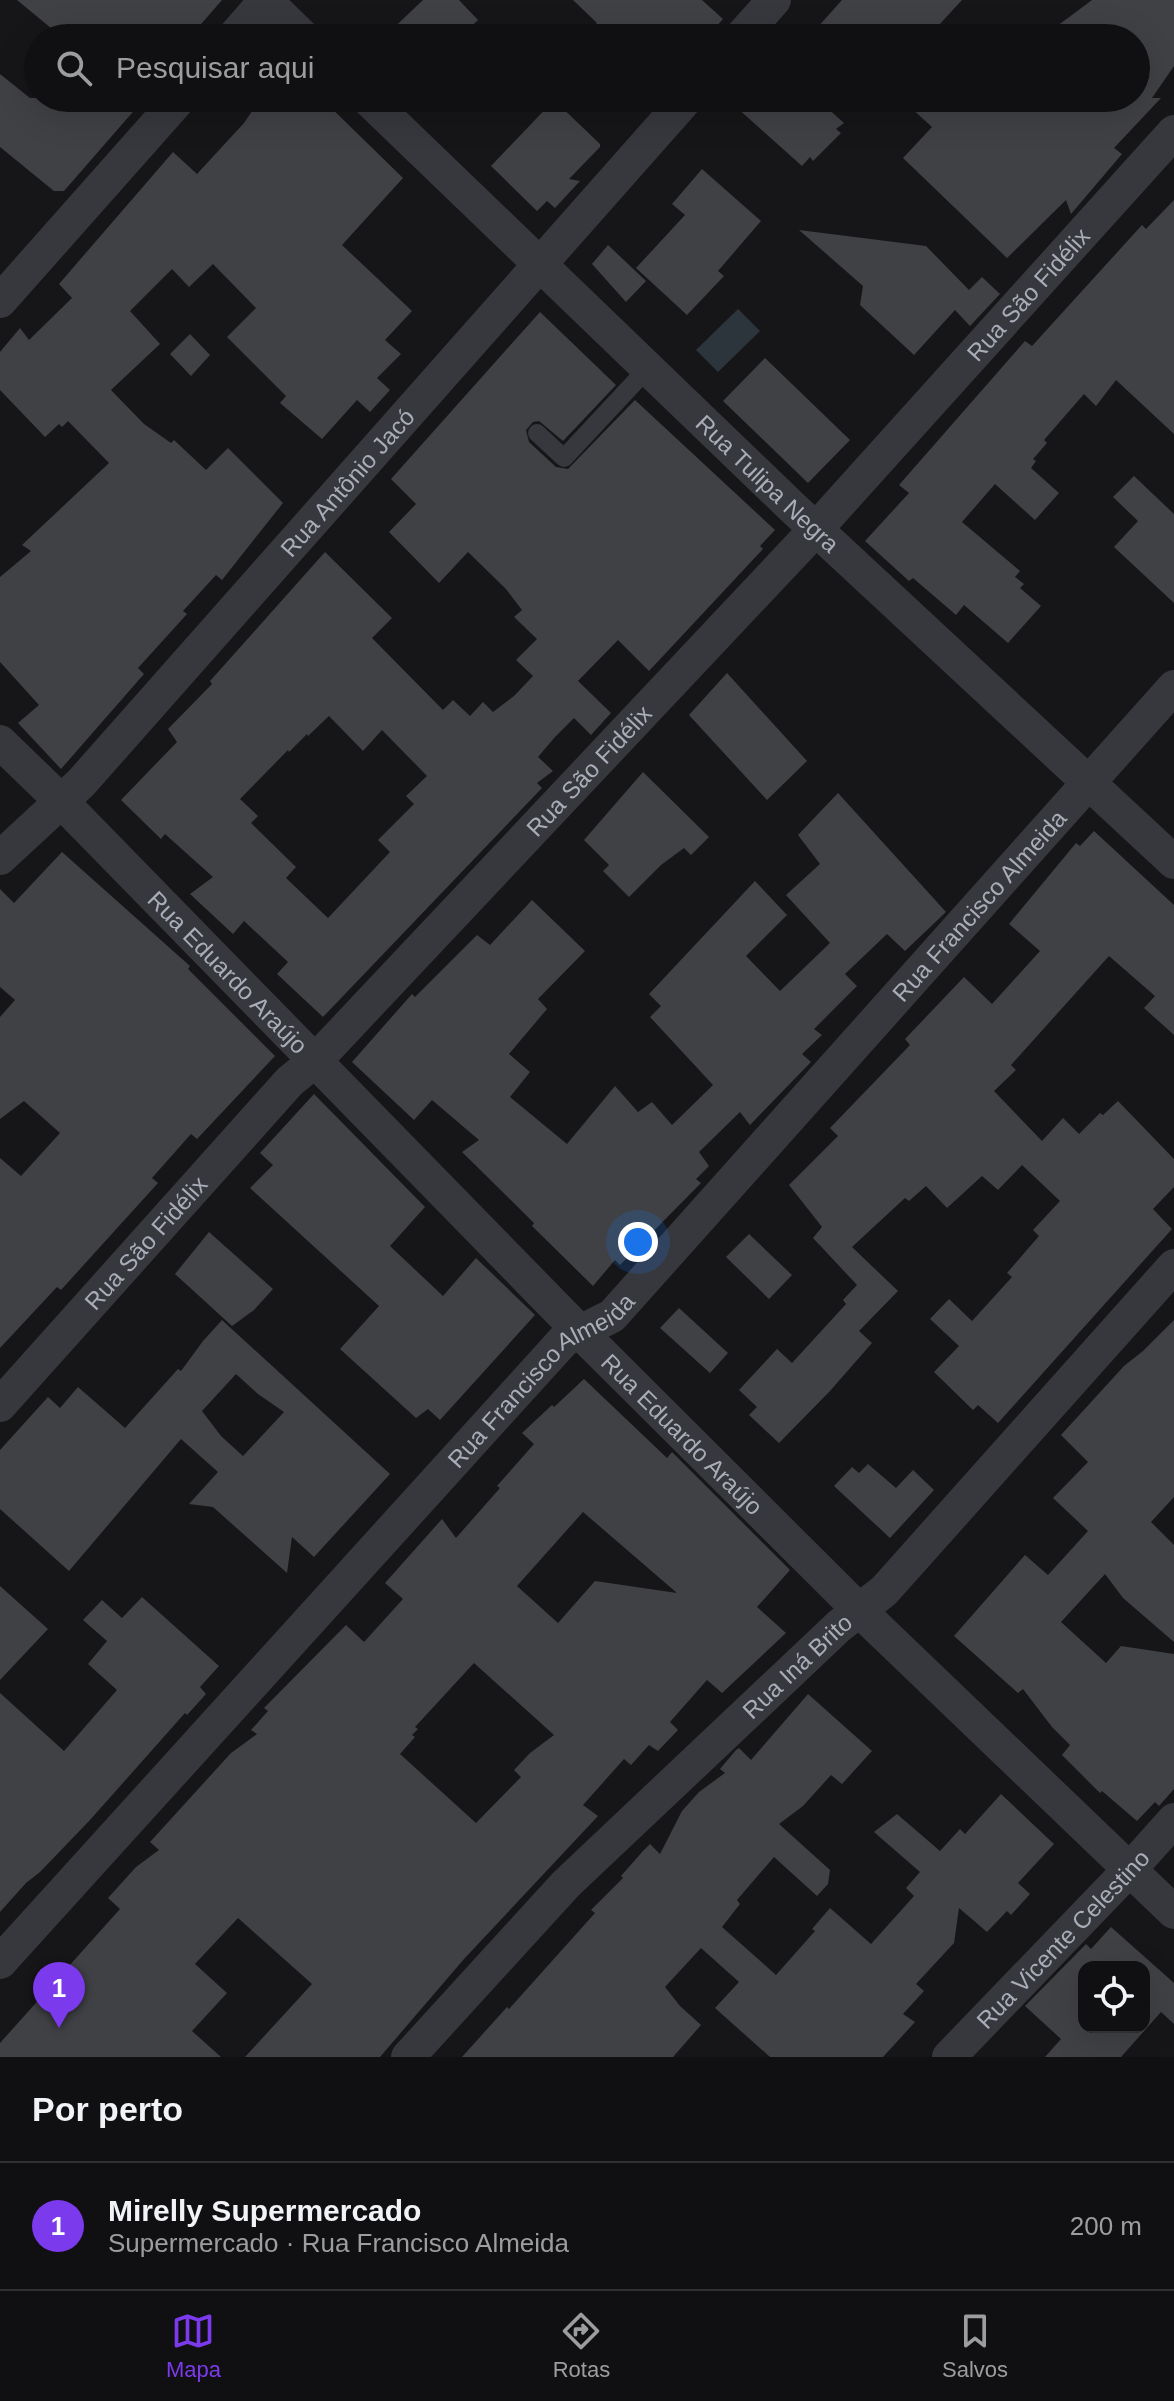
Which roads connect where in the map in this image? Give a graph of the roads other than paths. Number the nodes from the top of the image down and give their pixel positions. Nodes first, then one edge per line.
1 (265, 0) edge
2 (774, 0) edge
3 (245, 24) edge
4 (290, 24) edge
5 (753, 24) edge
6 (168, 112) edge
7 (382, 112) edge
8 (675, 112) edge
9 (1174, 132) edge
10 (539, 264) junction
11 (0, 301) edge
12 (648, 368) junction
13 (537, 433) dead end
14 (816, 529) junction
15 (1174, 687) edge
16 (0, 742) edge
17 (1089, 783) junction
18 (62, 802) junction
19 (0, 858) edge
20 (1174, 862) edge
21 (315, 1061) junction
22 (1174, 1266) edge
23 (580, 1332) junction
24 (0, 1405) edge
25 (860, 1611) junction
26 (1174, 1820) edge
27 (1131, 1868) junction
28 (1174, 1912) edge
29 (0, 1962) edge
30 (408, 2057) edge
31 (949, 2057) edge

1 - 3 street
1 - 4 street
2 - 5 street
6 - 11 street
7 - 10 street, Rua Tulipa Negra
8 - 10 street, Rua Antônio Jacó
9 - 14 street, Rua São Fidélix
10 - 12 street, Rua Tulipa Negra
10 - 18 street, Rua Antônio Jacó
12 - 13 lane
12 - 14 street, Rua Tulipa Negra
14 - 17 street, Rua Tulipa Negra
14 - 21 street, Rua São Fidélix
15 - 17 street, Rua Francisco Almeida
16 - 18 street, Rua Eduardo Araújo
17 - 20 street, Rua Tulipa Negra
17 - 23 street, Rua Francisco Almeida
18 - 19 street, Rua Antônio Jacó
18 - 21 street, Rua Eduardo Araújo
21 - 23 street, Rua Eduardo Araújo
21 - 24 street, Rua São Fidélix
22 - 25 street, Rua Iná Brito
23 - 25 street, Rua Eduardo Araújo
23 - 29 street, Rua Francisco Almeida
25 - 27 street, Rua Eduardo Araújo
25 - 30 street, Rua Iná Brito
26 - 27 street, Rua Vicente Celestino
27 - 28 street, Rua Eduardo Araújo
27 - 31 street, Rua Vicente Celestino

